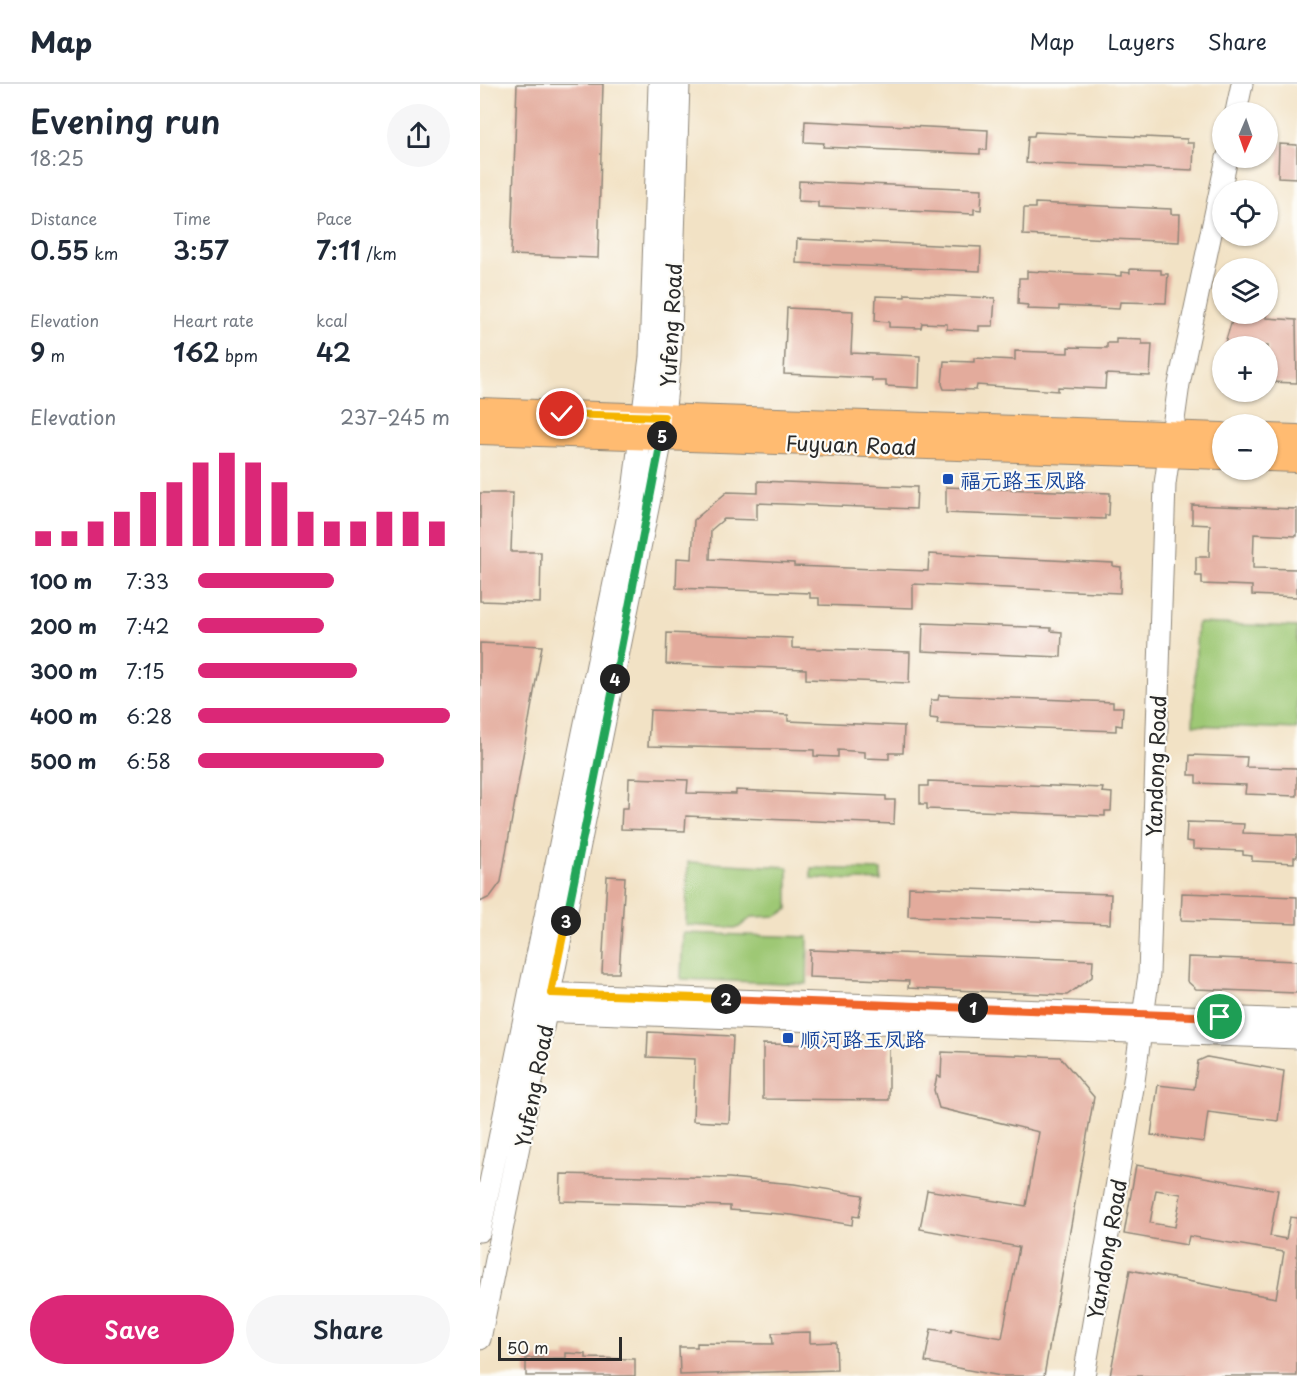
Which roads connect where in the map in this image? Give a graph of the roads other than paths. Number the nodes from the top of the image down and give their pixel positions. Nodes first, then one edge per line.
1 (659, 84) edge
2 (679, 84) edge
3 (1242, 84) edge
4 (1238, 102) edge
5 (1225, 168) edge
6 (480, 411) edge
7 (653, 427) junction
8 (480, 431) edge
9 (1278, 437) edge
10 (1212, 438) edge
11 (1297, 438) edge
12 (1170, 444) junction
13 (1212, 454) edge
14 (1278, 458) edge
15 (1297, 459) edge
16 (528, 1001) junction
17 (550, 1002) junction
18 (1297, 1020) edge
19 (1143, 1023) junction
20 (1297, 1038) edge
21 (480, 1232) edge
22 (480, 1339) edge
23 (1084, 1376) edge

1 - 7 street, Yufeng Road
2 - 7 street, Yufeng Road
3 - 4 street
5 - 12 street, Yandong Road
6 - 7 main road, Fuyuan Road
7 - 8 main road, Fuyuan Road
7 - 12 main road, Fuyuan Road
7 - 16 street, Yufeng Road
7 - 17 street, Yufeng Road
9 - 11 main road
10 - 12 main road, Fuyuan Road
12 - 13 main road, Fuyuan Road
12 - 19 street, Yandong Road
14 - 15 main road
16 - 17 street
16 - 21 street, Yufeng Road
17 - 19 street
17 - 22 street, Yufeng Road
18 - 19 street
19 - 20 street
19 - 23 street, Yandong Road

